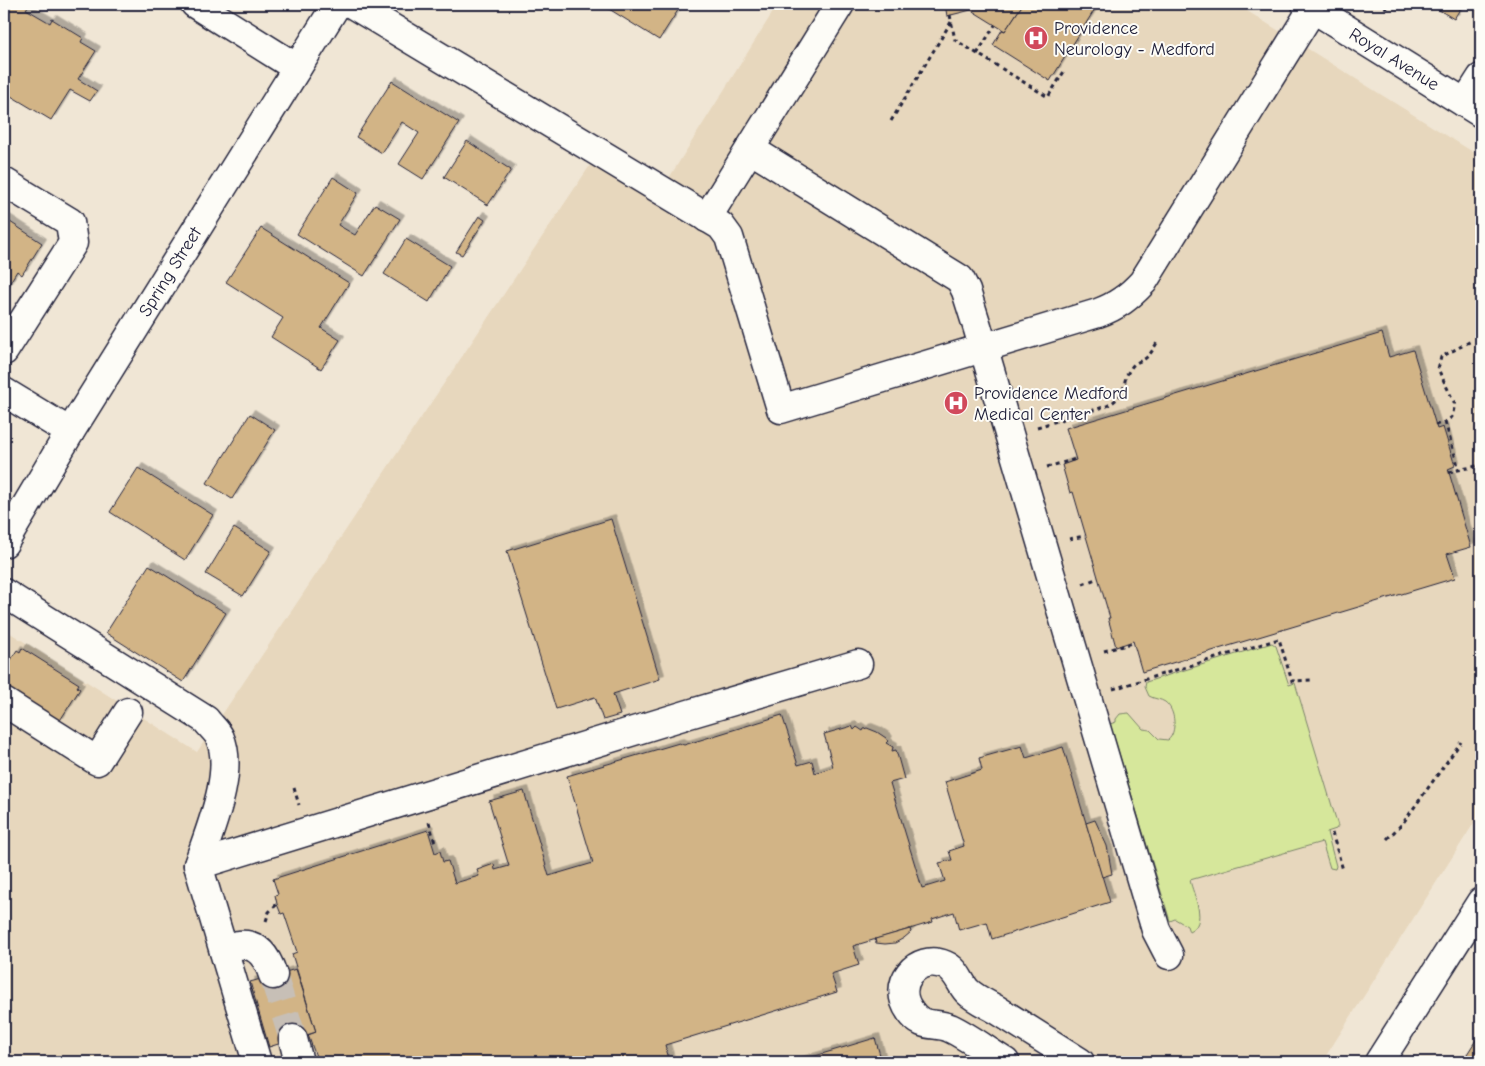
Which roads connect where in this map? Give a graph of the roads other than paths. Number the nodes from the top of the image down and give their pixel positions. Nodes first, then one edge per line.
1 (195, 4) edge
2 (337, 4) edge
3 (352, 4) edge
4 (840, 4) edge
5 (1310, 6) edge
6 (297, 68) junction
7 (1481, 78) edge
8 (1473, 108) edge
9 (750, 149) junction
10 (4, 182) edge
11 (707, 218) junction
12 (983, 348) junction
13 (4, 351) edge
14 (4, 392) edge
15 (70, 432) junction
16 (4, 543) edge
17 (4, 593) edge
18 (858, 664) dead end
19 (4, 702) edge
20 (128, 712) dead end
21 (198, 866) junction
22 (1481, 902) edge
23 (224, 951) junction
24 (1169, 955) dead end
25 (273, 975) tunnel mouth
26 (257, 1062) edge
27 (1005, 1062) edge
28 (1080, 1062) edge
29 (1379, 1062) edge

1 - 6 street
2 - 6 street, Spring Street
3 - 11 street
4 - 9 street
5 - 8 street, Royal Avenue
5 - 12 street
6 - 15 street, Spring Street
7 - 8 street
9 - 11 street
9 - 12 street
10 - 13 street
11 - 12 street
12 - 24 street
14 - 15 street
15 - 16 street, Spring Street
17 - 21 street
18 - 21 street
19 - 20 street
21 - 23 street
22 - 29 street
23 - 25 street
23 - 26 street
27 - 28 street

